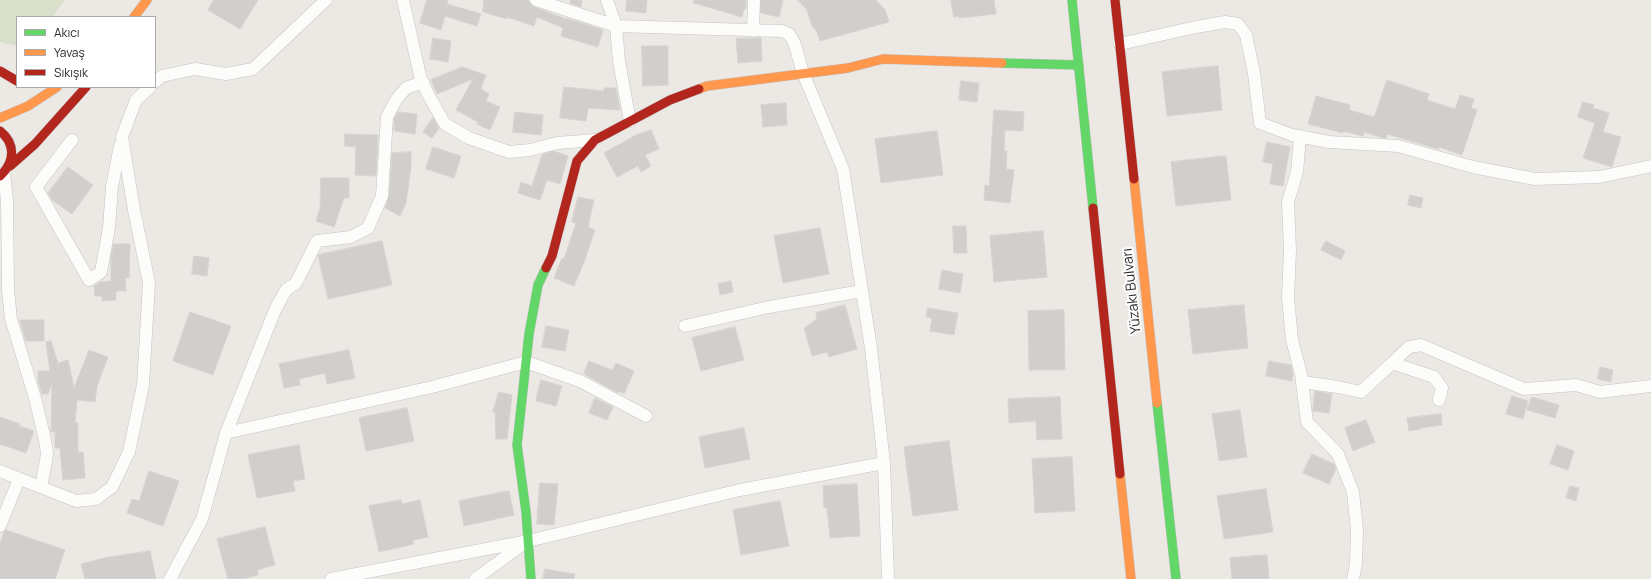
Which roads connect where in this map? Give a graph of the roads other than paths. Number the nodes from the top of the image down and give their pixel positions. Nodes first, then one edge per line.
1 (147, 0) edge
2 (326, 0) edge
3 (403, 0) edge
4 (536, 0) edge
5 (607, 0) edge
6 (754, 0) edge
7 (1072, 0) edge
8 (1115, 0) edge
9 (135, 16) edge
10 (616, 26) junction
11 (753, 30) junction
12 (1120, 44) junction
13 (1079, 65) junction
14 (0, 71) edge
15 (803, 73) junction
16 (16, 79) edge
17 (156, 81) edge
18 (422, 82) junction
19 (55, 88) edge
20 (85, 88) edge
21 (149, 88) edge
22 (0, 118) edge
23 (630, 121) junction
24 (0, 131) edge
25 (1300, 136) junction
26 (122, 137) junction
27 (72, 140) dead end
28 (594, 140) junction
29 (1651, 166) edge
30 (5, 172) edge
31 (862, 291) junction
32 (685, 326) dead end
33 (526, 362) junction
34 (1392, 363) junction
35 (1302, 382) junction
36 (1651, 386) edge
37 (1439, 400) dead end
38 (646, 416) dead end
39 (226, 433) junction
40 (884, 463) junction
41 (0, 471) edge
42 (19, 479) junction
43 (41, 487) junction
44 (0, 526) edge
45 (528, 541) junction
46 (170, 579) edge
47 (331, 579) edge
48 (475, 579) edge
49 (530, 579) edge
50 (888, 579) edge
51 (1131, 579) edge
52 (1176, 579) edge
53 (1353, 579) edge

1 - 9 main road
2 - 17 street
3 - 18 street
4 - 10 street
5 - 10 street
6 - 11 street
7 - 13 main road
8 - 12 main road, Yüzakı Bulvarı
10 - 11 street
10 - 23 street
11 - 15 street
12 - 25 street
12 - 52 main road, Yüzakı Bulvarı
13 - 15 main road
13 - 51 main road
14 - 16 main road
15 - 23 main road
15 - 31 street
18 - 28 street
18 - 39 street
19 - 22 main road
20 - 30 main road
21 - 26 street
23 - 28 main road
24 - 30 main road
25 - 29 street
25 - 35 street
26 - 27 street
26 - 43 street
28 - 33 main road
30 - 43 street
31 - 32 street
31 - 40 street
33 - 38 street
33 - 39 street
33 - 45 main road
34 - 35 street
34 - 36 street
34 - 37 street
35 - 53 street
39 - 46 street
40 - 45 street
40 - 50 street
41 - 42 street
42 - 43 street
42 - 44 street
45 - 47 street
45 - 48 street
45 - 49 main road

